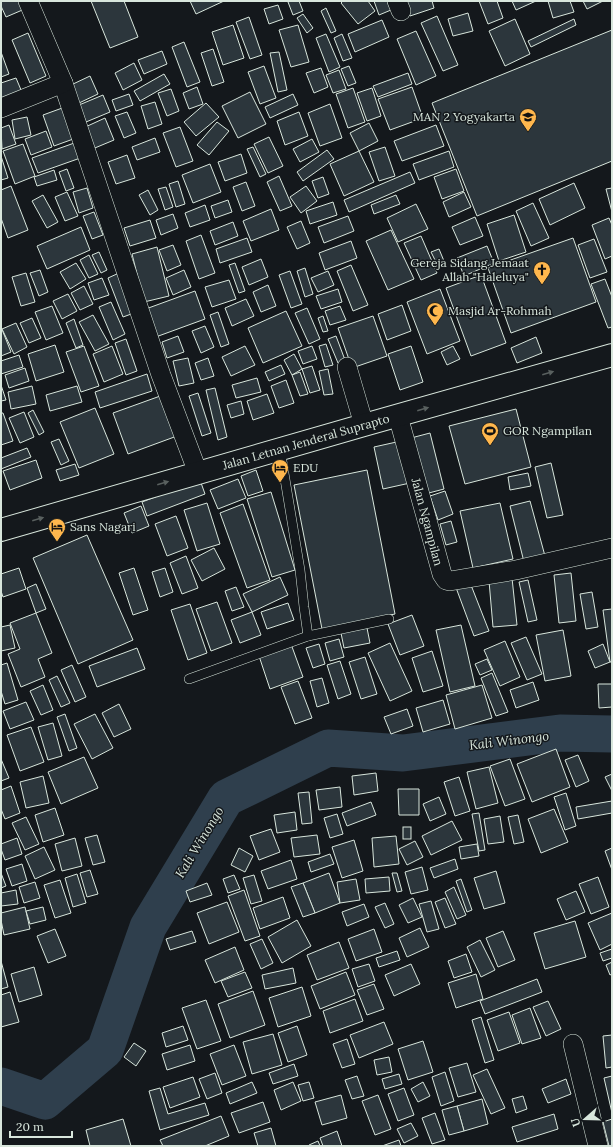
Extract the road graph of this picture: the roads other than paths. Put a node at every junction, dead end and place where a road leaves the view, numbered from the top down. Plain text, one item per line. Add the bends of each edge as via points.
1 (28, 1) edge
2 (63, 83) junction
3 (1, 108) edge
4 (612, 355) edge
5 (347, 367) dead end
6 (398, 416) junction
7 (364, 425) junction
8 (280, 449) junction
9 (198, 472) junction
10 (1, 530) edge
11 (612, 548) edge
12 (389, 619) dead end
13 (308, 636) junction
14 (189, 679) dead end
15 (573, 1044) dead end
16 (598, 1146) edge

1 - 2 street
2 - 3 street
2 - 9 street via 161,375
6 -> 4 main road, Jalan Letnan Jenderal Suprapto
5 - 7 street
6 - 7 main road, Jalan Letnan Jenderal Suprapto
6 - 11 street, Jalan Ngampilan via 442,574 446,580 516,570
7 - 8 main road, Jalan Letnan Jenderal Suprapto
8 - 9 main road, Jalan Letnan Jenderal Suprapto
8 - 13 lane
10 -> 9 main road, Jalan Letnan Jenderal Suprapto
12 - 13 lane
13 - 14 lane
15 - 16 street

